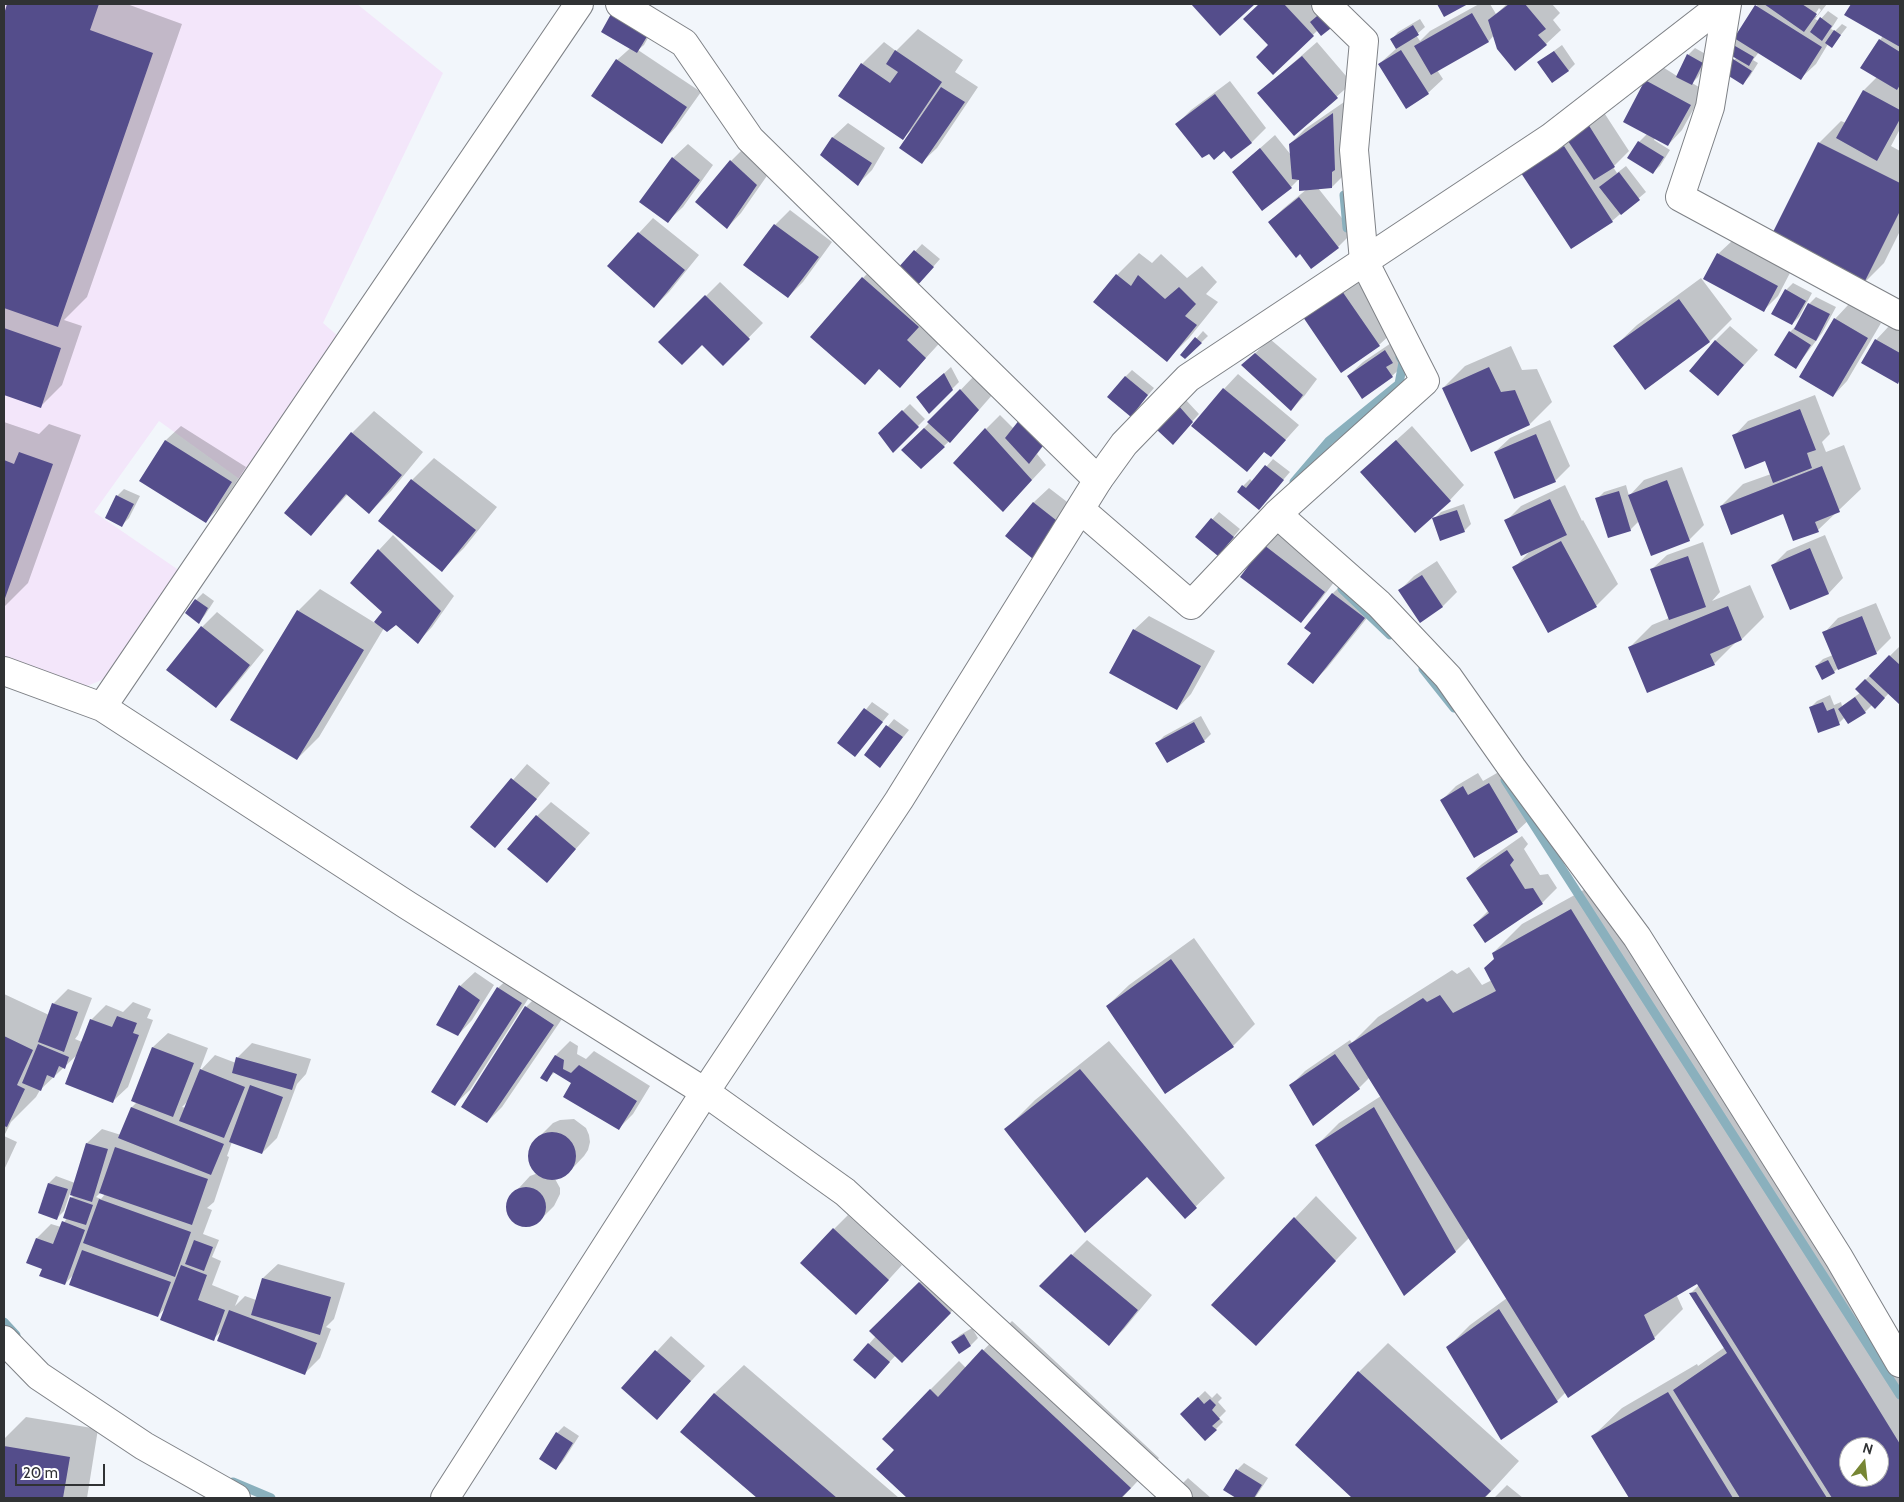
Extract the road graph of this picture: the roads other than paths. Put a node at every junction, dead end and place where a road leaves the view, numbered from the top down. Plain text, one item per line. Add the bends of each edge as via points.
1 (579, 4) edge
2 (620, 4) edge
3 (1326, 4) edge
4 (1725, 4) edge
5 (1364, 261) junction
6 (1900, 316) edge
7 (1098, 480) junction
8 (1081, 510) junction
9 (1277, 514) junction
10 (4, 671) edge
11 (102, 707) junction
12 (705, 1092) junction
13 (4, 1340) edge
14 (1900, 1362) edge
15 (236, 1498) edge
16 (445, 1498) edge
17 (1178, 1498) edge

1 - 11 street
2 - 7 street via 684,43 750,139
3 - 5 street via 1364,42 1354,150
4 - 5 street via 1550,138
4 - 6 street via 1710,107 1680,197
5 - 7 street via 1188,378 1124,444
5 - 9 street via 1425,381
7 - 8 street
8 - 9 street via 1191,605
8 - 12 street via 899,800
9 - 14 street via 1379,604 1448,677 1637,937 1839,1258
10 - 11 street
11 - 12 street
12 - 16 street
12 - 17 street via 846,1192
13 - 15 street via 39,1376 144,1446

